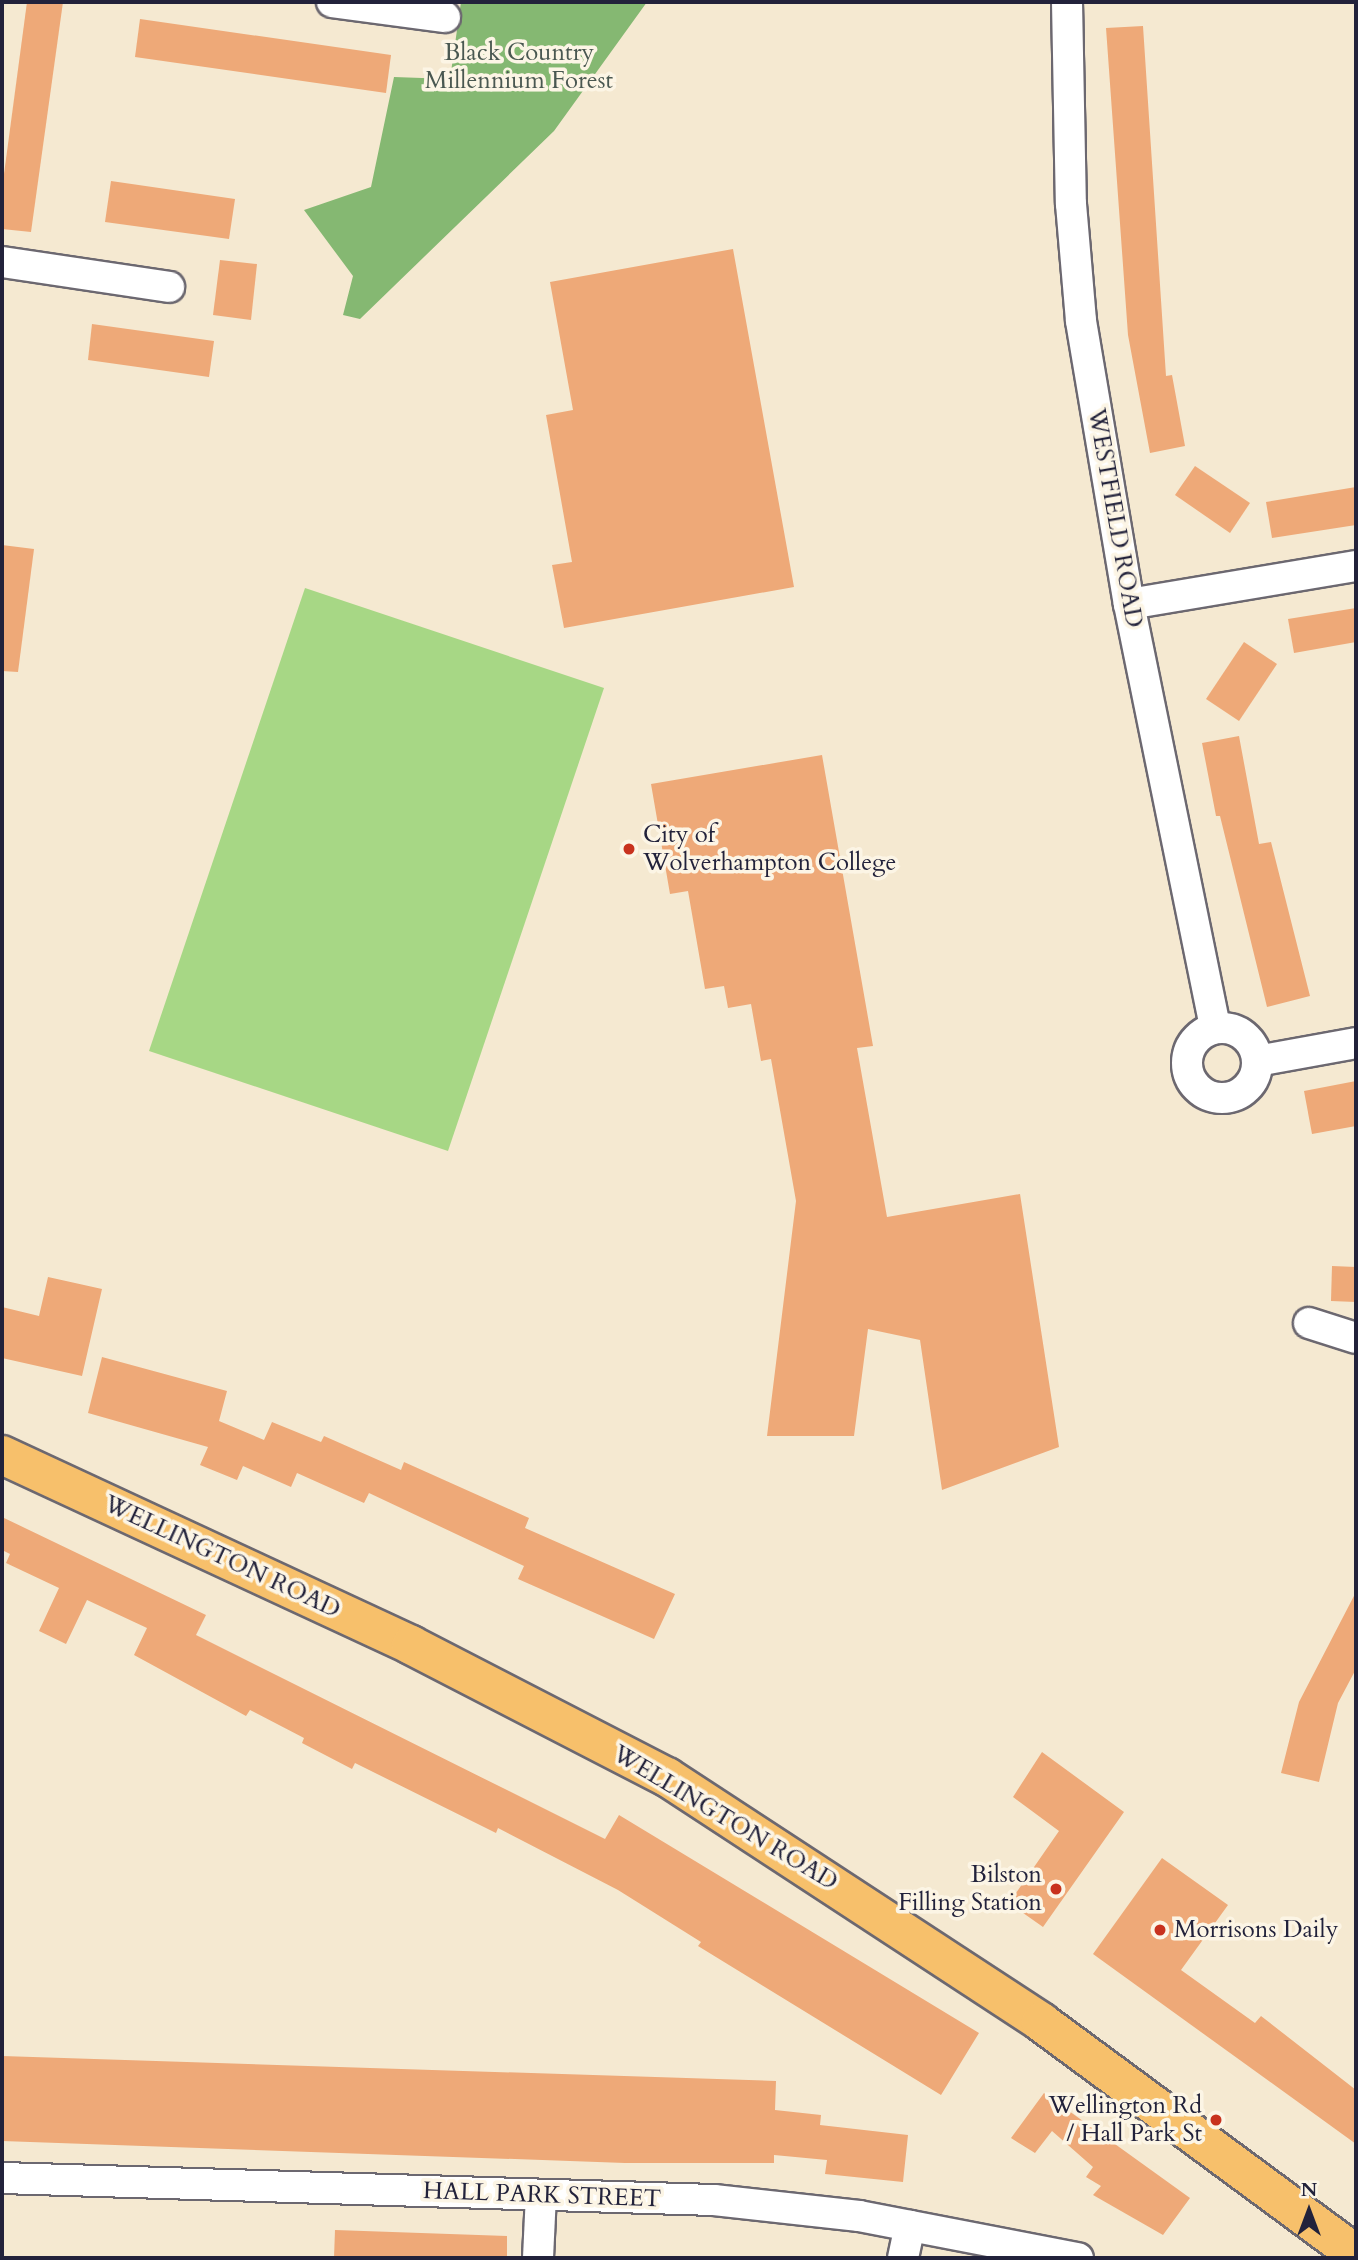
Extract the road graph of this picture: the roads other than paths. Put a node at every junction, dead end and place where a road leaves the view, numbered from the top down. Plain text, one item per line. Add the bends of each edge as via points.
1 (332, 2) edge
2 (1067, 2) edge
3 (445, 17) dead end
4 (2, 262) edge
5 (169, 287) dead end
6 (1356, 566) edge
7 (1129, 604) junction
8 (1214, 1028) junction
9 (1356, 1043) edge
10 (1257, 1060) junction
11 (1309, 1323) dead end
12 (1356, 1338) edge
13 (2, 1455) edge
14 (2, 2178) edge
15 (541, 2195) junction
16 (910, 2226) junction
17 (1356, 2254) edge
18 (538, 2258) edge
19 (903, 2258) edge
20 (1077, 2258) edge

1 - 3 street
2 - 7 street, WESTFIELD ROAD via 1071,204 1082,321
4 - 5 street
6 - 7 street
7 - 8 street, WESTFIELD ROAD
8 - 10 street via 1227,1028 1248,1039
8 - 10 street via 1195,1040 1186,1061 1200,1091 1222,1099 1244,1091 1256,1072
9 - 10 street
11 - 12 street
13 - 17 highway, WELLINGTON ROAD via 411,1645 667,1777 1041,2022
14 - 15 street, HALL PARK STREET
15 - 16 street, HALL PARK STREET via 796,2207
15 - 18 street
16 - 19 street
16 - 20 street, HALL PARK STREET

